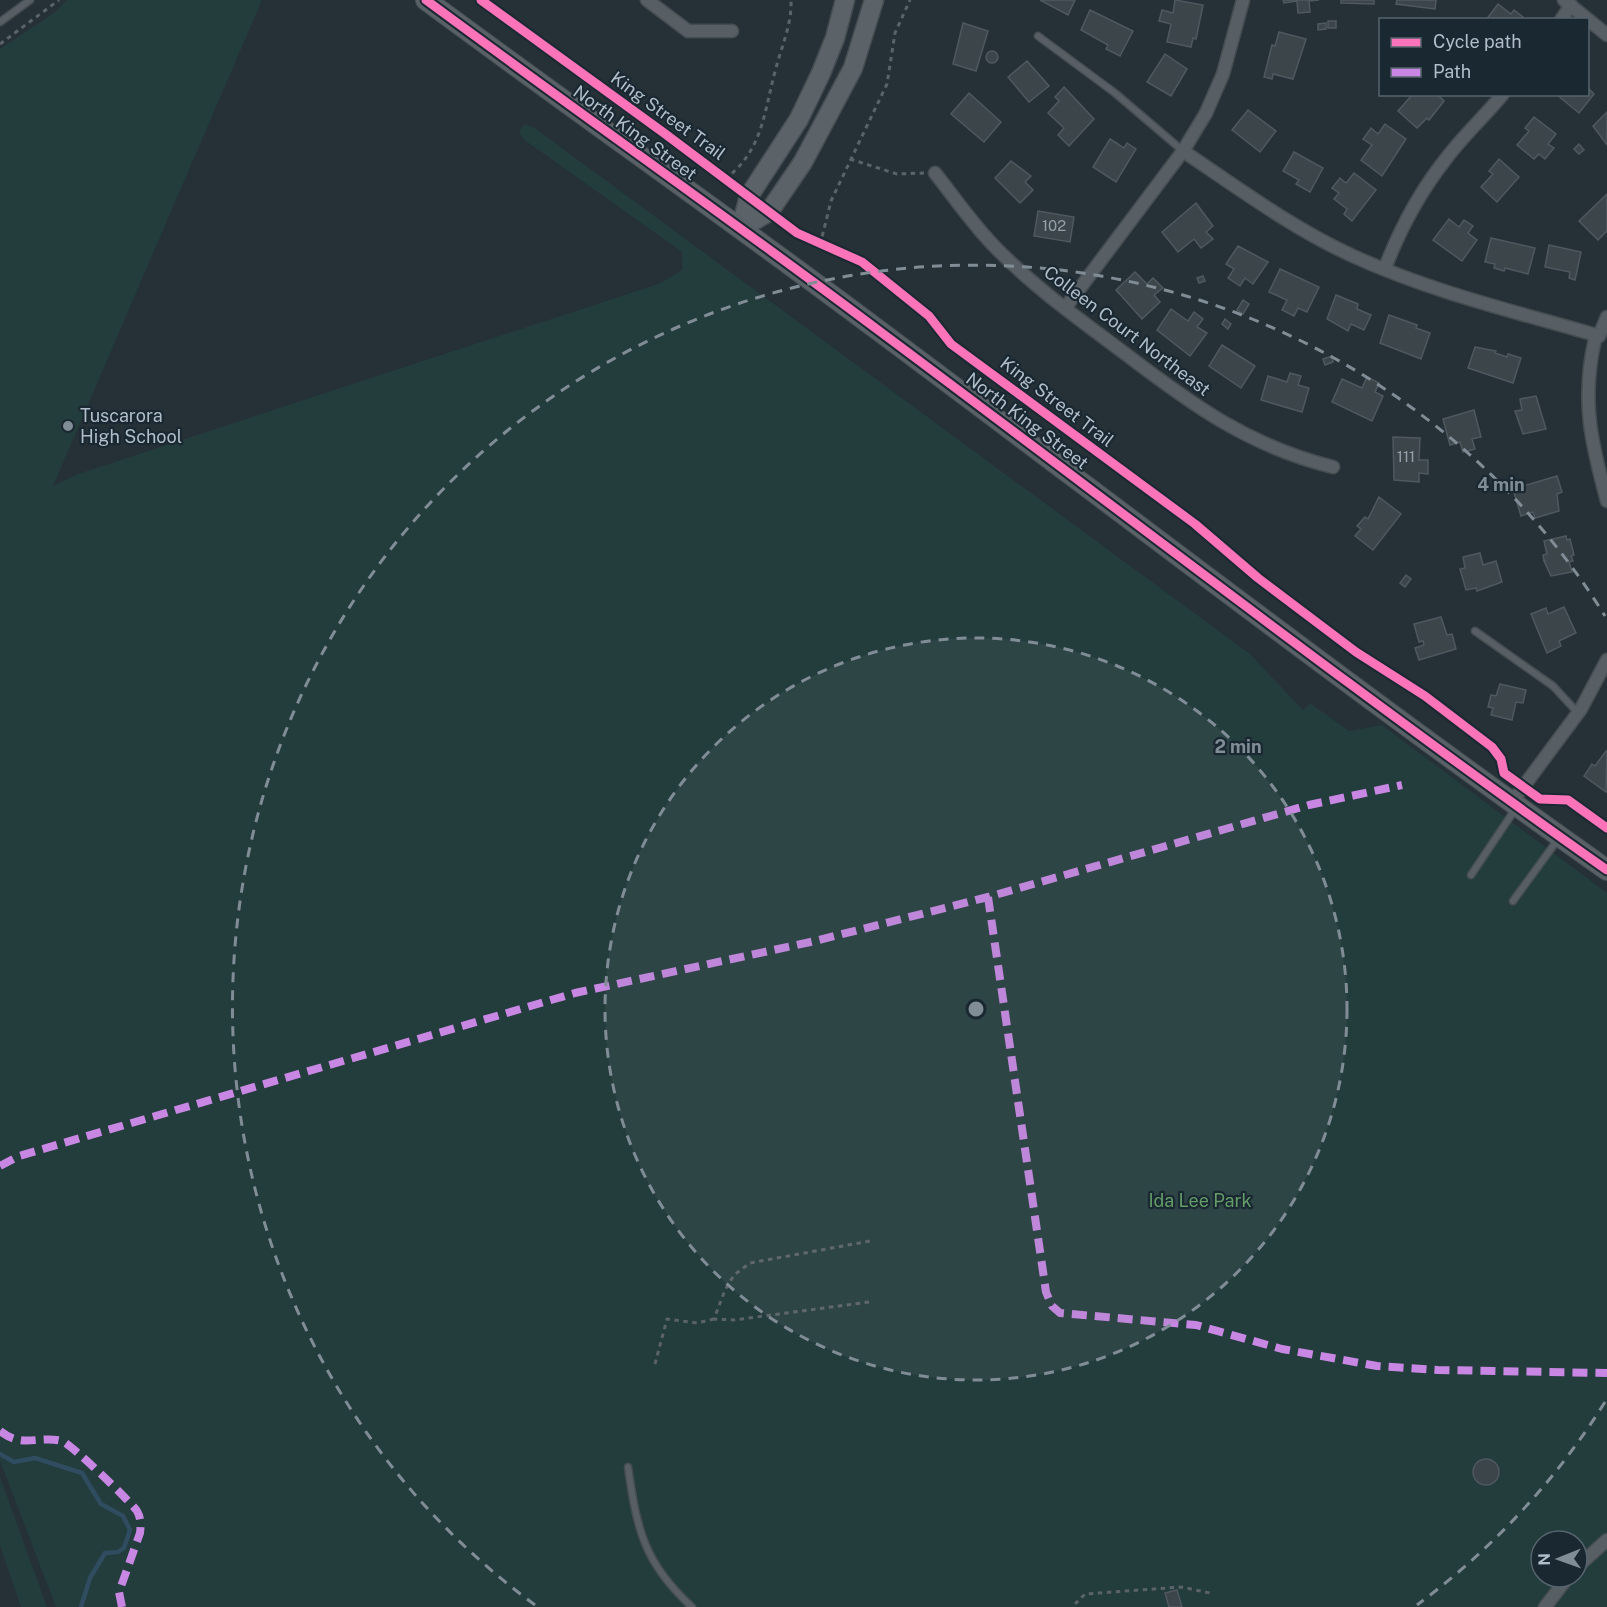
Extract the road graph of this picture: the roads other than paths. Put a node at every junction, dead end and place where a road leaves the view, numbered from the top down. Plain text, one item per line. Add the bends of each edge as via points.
1 (30, 0) edge
2 (426, 0) edge
3 (647, 0) edge
4 (845, 0) edge
5 (874, 0) edge
6 (1243, 0) edge
7 (1567, 2) edge
8 (1562, 18) edge
9 (1586, 18) edge
10 (1589, 20) edge
11 (0, 22) edge
12 (732, 32) dead end
13 (1607, 35) edge
14 (1038, 36) dead end
15 (1501, 96) edge
16 (1183, 150) junction
17 (935, 173) road end
18 (741, 228) junction
19 (1385, 268) junction
20 (1065, 308) junction
21 (1607, 317) edge
22 (1599, 336) junction
23 (1333, 467) dead end
24 (1607, 501) edge
25 (1475, 631) dead end
26 (1607, 660) edge
27 (1578, 713) junction
28 (1515, 804) junction
29 (1560, 837) junction
30 (1607, 870) edge
31 (1472, 875) dead end
32 (1513, 901) dead end
33 (628, 1467) dead end
34 (1607, 1540) edge
35 (1589, 1556) edge
36 (1559, 1589) edge
37 (692, 1607) edge
38 (1545, 1607) edge

1 - 11 lane
2 - 18 main road, North King Street
3 - 12 street via 688,31
4 - 18 main road via 821,73 799,118 749,196
5 - 18 main road via 853,68 803,162 769,212
6 - 16 street via 1223,74 1206,113
7 - 8 street
7 - 9 street
10 - 13 street
14 - 16 lane
15 - 19 street via 1427,185 1400,231
16 - 19 street via 1297,227 1354,257
16 - 20 street
17 - 20 street, Colleen Court Northeast via 995,247
18 - 28 main road, North King Street
19 - 22 street via 1456,294
20 - 23 street, Colleen Court Northeast via 1213,418 1280,452
21 - 22 street
22 - 24 street via 1589,365 1587,412
25 - 27 lane via 1553,686
26 - 27 street
27 - 28 street
28 - 29 main road, North King Street
28 - 31 lane
29 - 30 main road, North King Street
29 - 32 lane
33 - 37 lane via 637,1524 647,1549 666,1583
34 - 35 street
36 - 38 street

